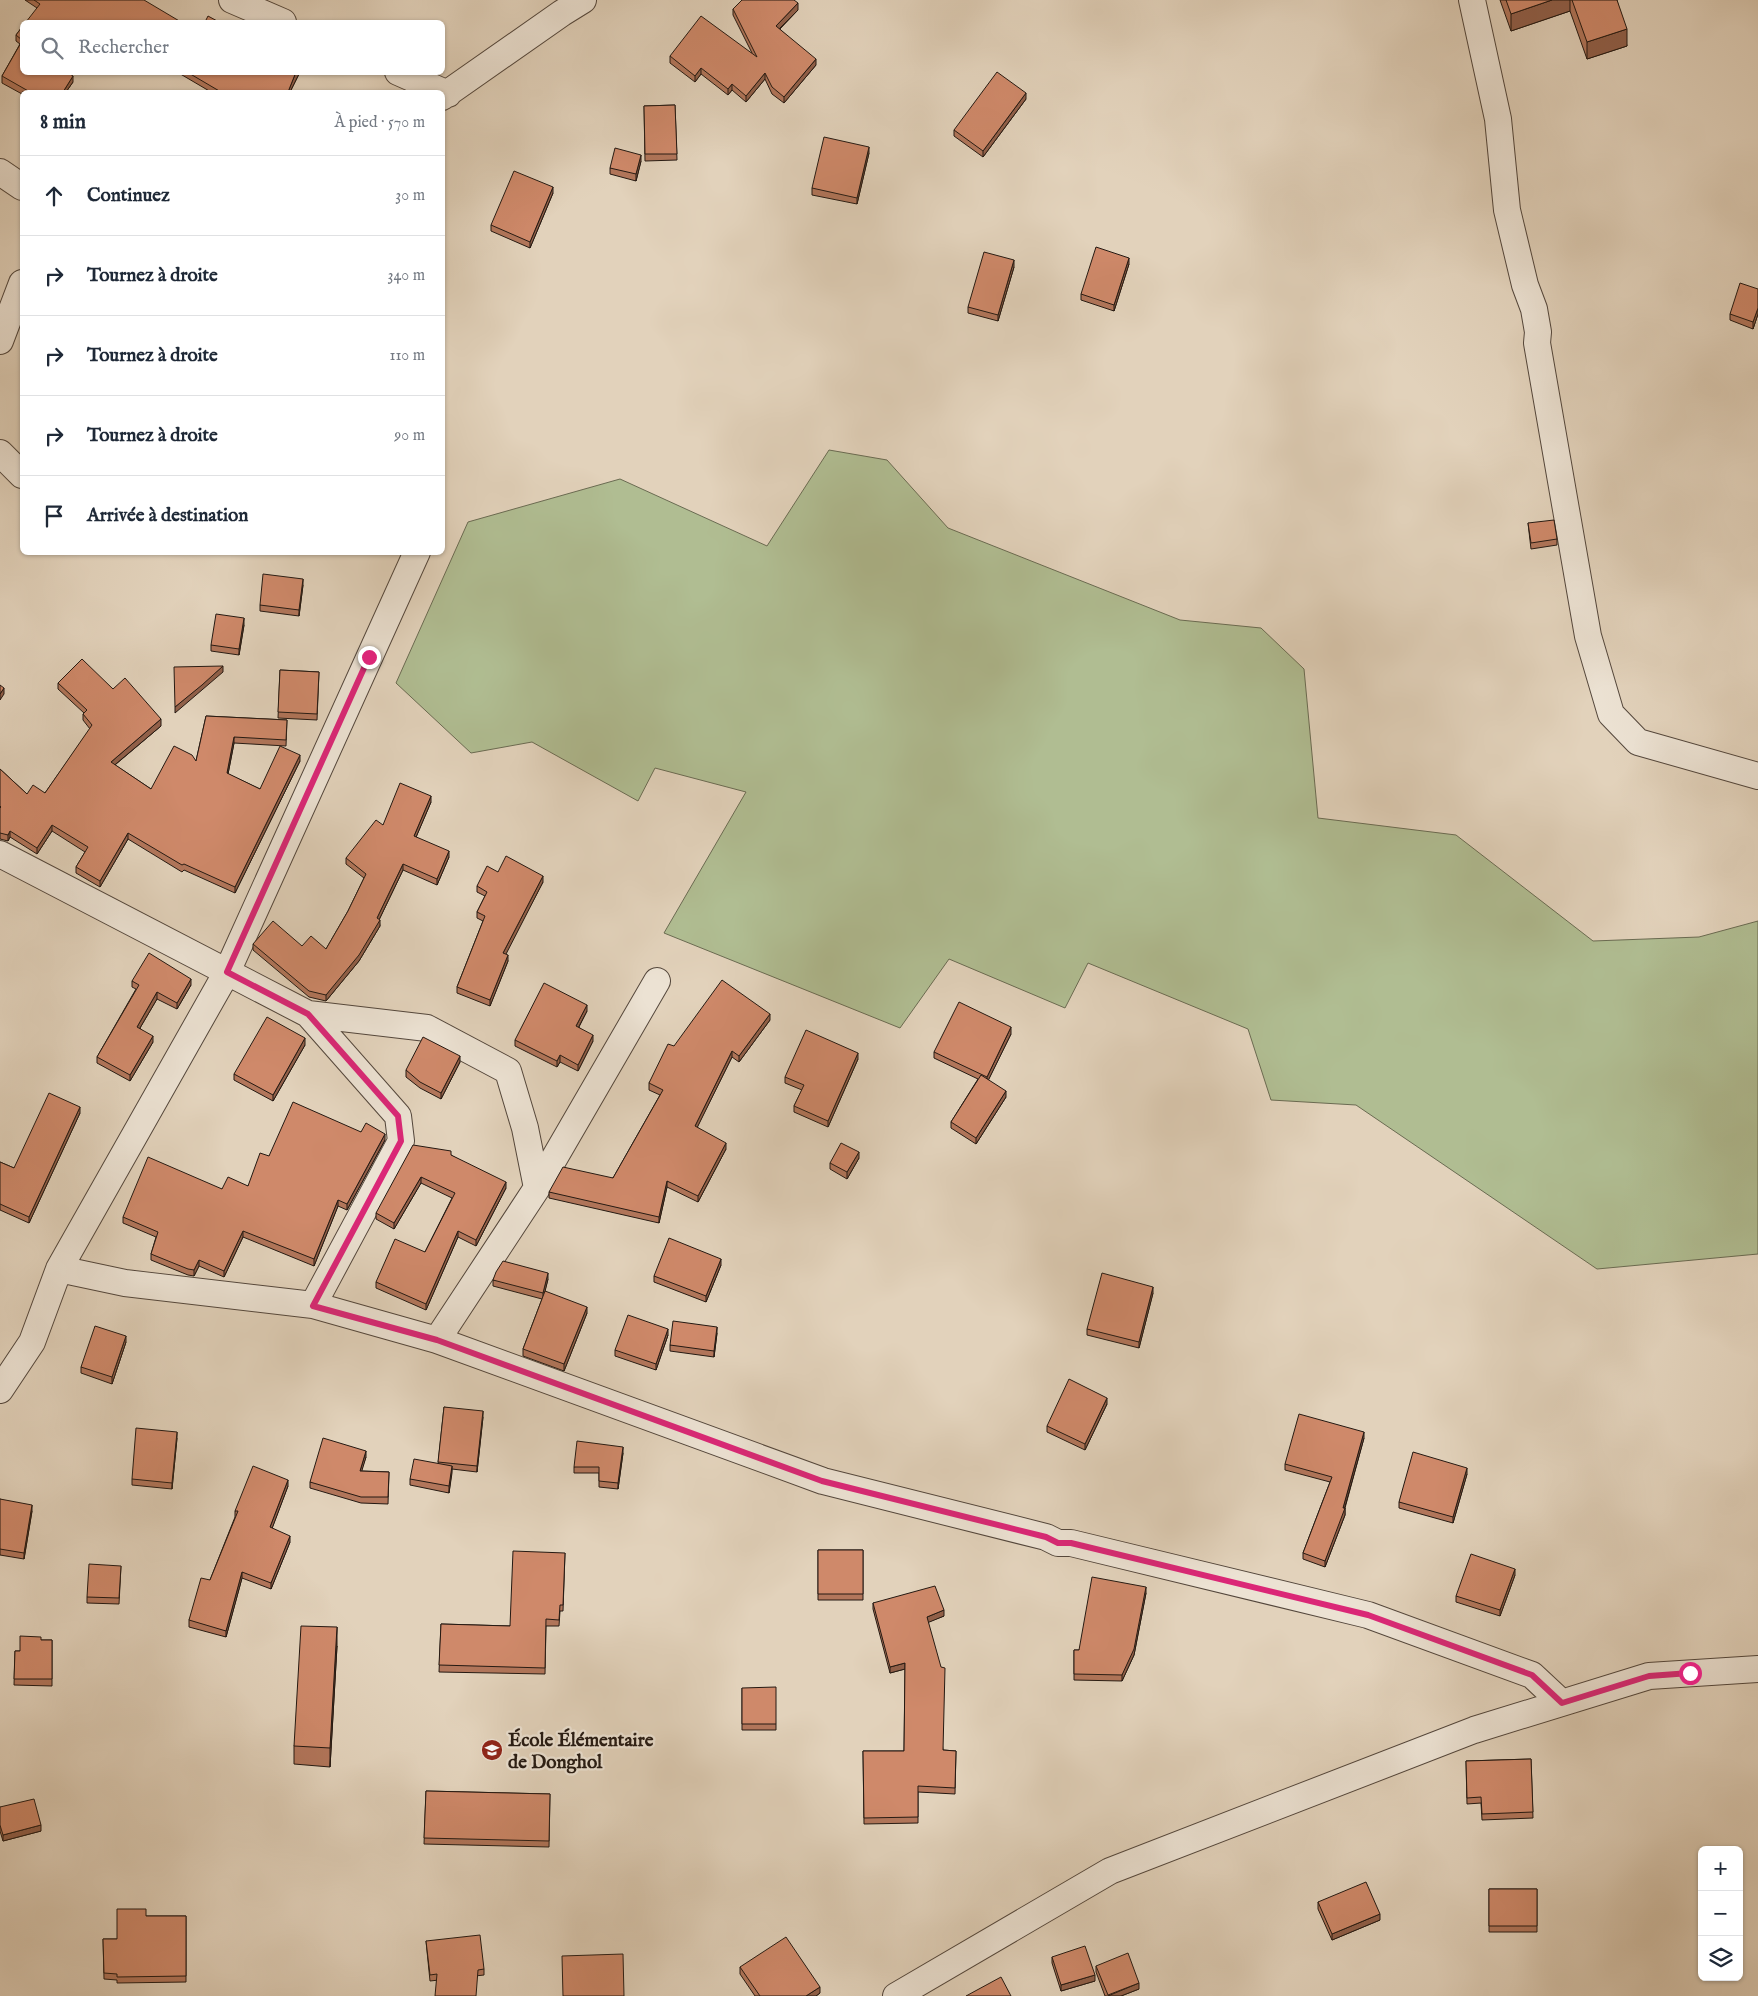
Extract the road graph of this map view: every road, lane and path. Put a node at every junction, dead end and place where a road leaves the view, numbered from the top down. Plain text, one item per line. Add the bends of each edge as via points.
1 (232, 0) edge
2 (583, 0) edge
3 (1472, 0) edge
4 (278, 20) edge
5 (404, 75) edge
6 (433, 90) edge
7 (445, 96) edge
8 (0, 172) edge
9 (20, 186) edge
10 (20, 288) edge
11 (0, 341) edge
12 (0, 453) edge
13 (20, 473) edge
14 (416, 555) edge
15 (1758, 776) edge
16 (0, 854) edge
17 (227, 972) junction
18 (656, 980) dead end
19 (308, 1014) junction
20 (537, 1188) junction
21 (59, 1269) junction
22 (313, 1306) junction
23 (437, 1340) junction
24 (0, 1390) edge
25 (1758, 1669) edge
26 (1562, 1703) junction
27 (896, 1996) edge

1 - 4 street
2 - 7 street
3 - 15 street via 1498,119 1507,210 1534,309 1537,343 1588,636 1611,714 1638,742
5 - 6 street
8 - 9 street
10 - 11 street
12 - 13 street
14 - 17 street
16 - 17 street
17 - 19 street
17 - 21 street
18 - 20 street
19 - 20 street via 427,1028 508,1071 525,1128
19 - 22 street via 398,1116 401,1141
20 - 23 street
21 - 22 street via 125,1283
21 - 24 street via 32,1342
22 - 23 street
23 - 26 street via 822,1481 1046,1537 1058,1543 1071,1543 1368,1615 1532,1675
25 - 26 street via 1649,1676
26 - 27 street via 1474,1730 1110,1871

